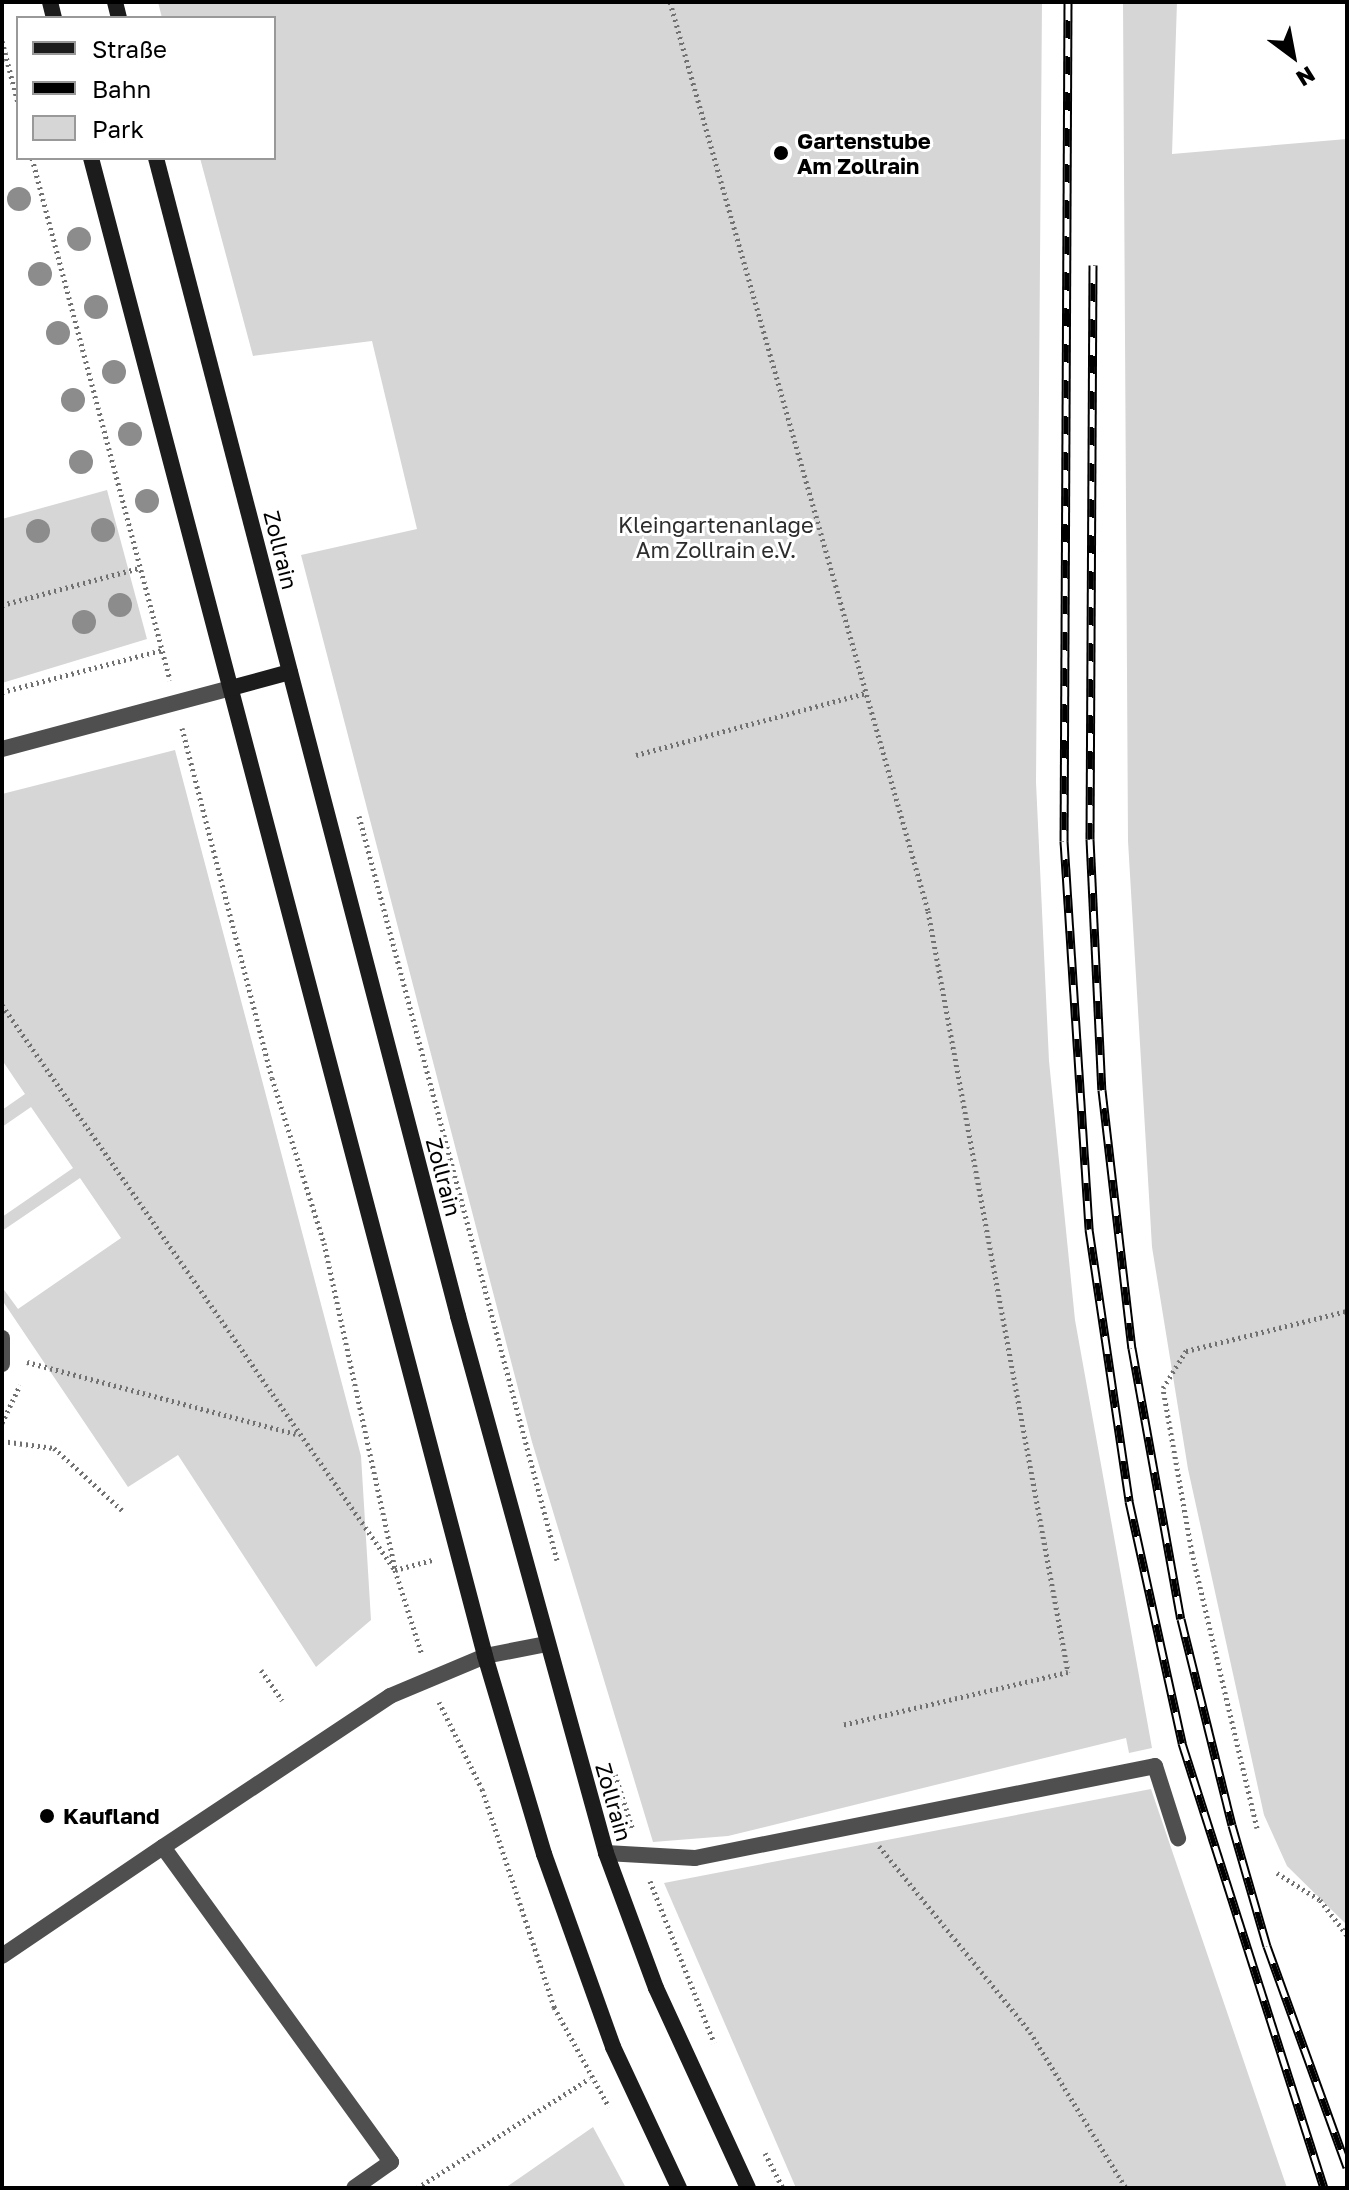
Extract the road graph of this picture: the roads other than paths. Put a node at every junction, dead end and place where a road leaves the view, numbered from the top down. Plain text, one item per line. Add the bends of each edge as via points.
1 (92, 160) edge
2 (157, 160) edge
3 (290, 672) junction
4 (231, 688) junction
5 (2, 749) edge
6 (2, 1338) edge
7 (3, 1360) edge
8 (546, 1644) junction
9 (485, 1656) junction
10 (1178, 1838) dead end
11 (163, 1847) junction
12 (606, 1853) junction
13 (2, 1956) edge
14 (354, 2188) edge
15 (679, 2188) edge
16 (748, 2188) edge

1 - 4 main road
2 - 3 main road, Zollrain
3 - 4 main road
3 - 8 main road, Zollrain
4 - 5 street
4 - 9 main road
6 - 7 street
8 - 9 street
8 - 12 main road, Zollrain
9 - 11 street via 429,1676
9 - 15 main road via 544,1854 613,2047
10 - 12 street via 1155,1766 695,1858
11 - 13 street
11 - 14 street via 391,2162
12 - 16 main road, Zollrain via 656,1988

